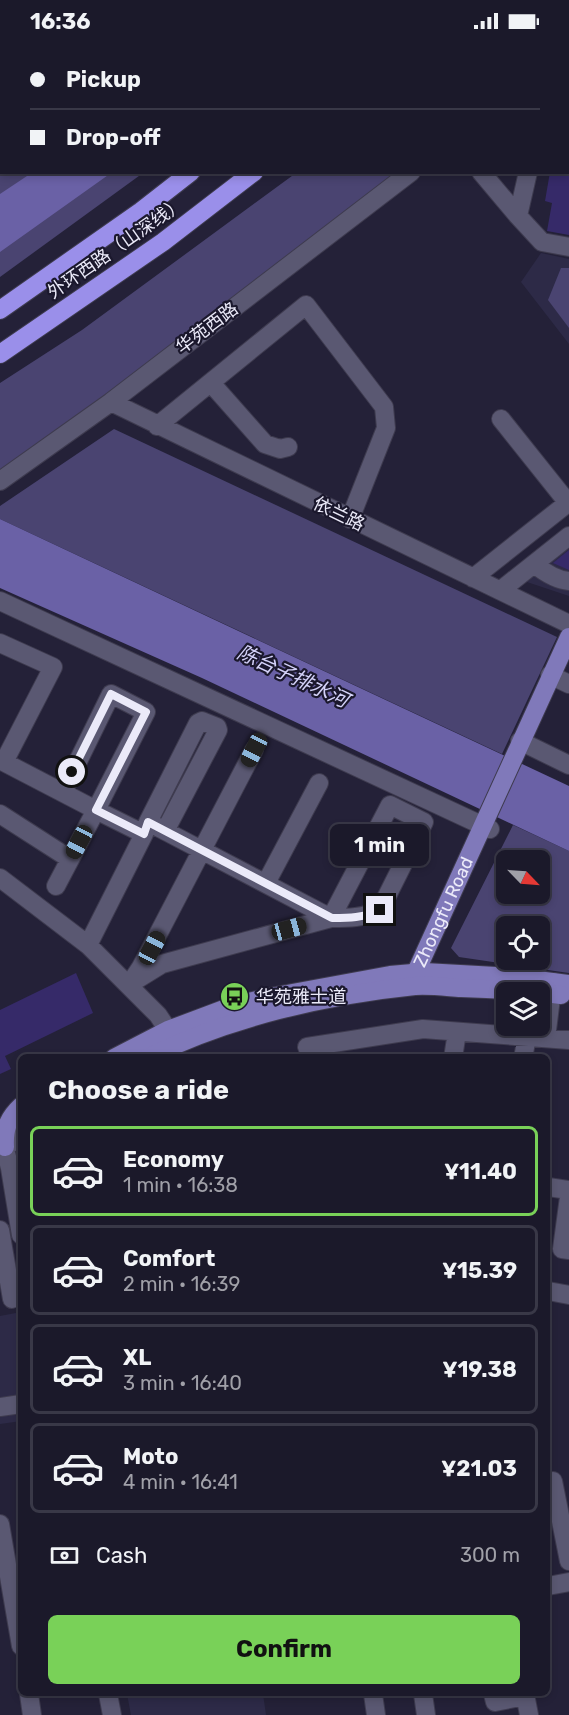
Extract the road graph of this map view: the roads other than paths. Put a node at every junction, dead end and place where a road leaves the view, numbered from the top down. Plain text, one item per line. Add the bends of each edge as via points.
1 (188, 174) edge
2 (251, 174) edge
3 (408, 174) edge
4 (483, 174) edge
5 (528, 174) edge
6 (518, 216) junction
7 (569, 247) edge
8 (0, 310) edge
9 (0, 354) edge
10 (210, 383) junction
11 (111, 402) junction
12 (501, 419) dead end
13 (157, 426) junction
14 (288, 447) dead end
15 (0, 481) edge
16 (568, 503) edge
17 (350, 519) junction
18 (569, 536) edge
19 (534, 564) junction
20 (472, 578) junction
21 (569, 581) edge
22 (501, 590) junction
23 (0, 601) edge
24 (569, 624) edge
25 (569, 637) edge
26 (0, 642) edge
27 (569, 654) edge
28 (559, 680) edge
29 (522, 748) junction
30 (254, 750) dead end
31 (2, 761) edge
32 (569, 765) edge
33 (319, 783) dead end
34 (63, 792) junction
35 (96, 810) junction
36 (0, 814) edge
37 (487, 825) junction
38 (146, 828) junction
39 (165, 831) junction
40 (203, 851) junction
41 (70, 859) junction
42 (0, 878) edge
43 (266, 883) junction
44 (56, 886) dead end
45 (332, 918) junction
46 (88, 945) junction
47 (421, 969) junction
48 (128, 985) junction
49 (560, 989) edge
50 (457, 1032) junction
51 (527, 1037) junction
52 (546, 1038) junction
53 (569, 1040) edge
54 (171, 1044) edge
55 (307, 1047) dead end
56 (130, 1054) edge
57 (154, 1054) edge
58 (454, 1054) edge
59 (524, 1054) edge
60 (10, 1123) edge
61 (18, 1174) edge
62 (550, 1187) edge
63 (569, 1190) edge
64 (569, 1197) edge
65 (18, 1199) edge
66 (0, 1230) edge
67 (569, 1250) edge
68 (11, 1299) edge
69 (18, 1404) edge
70 (0, 1407) edge
71 (553, 1481) dead end
72 (0, 1524) edge
73 (569, 1561) edge
74 (4, 1566) edge
75 (569, 1582) edge
76 (550, 1586) edge
77 (18, 1619) edge
78 (29, 1696) edge
79 (102, 1696) edge
80 (108, 1696) edge
81 (373, 1696) edge
82 (423, 1696) edge
83 (494, 1696) edge
84 (521, 1696) edge
85 (525, 1696) edge
86 (32, 1715) edge
87 (105, 1715) edge
88 (112, 1715) edge
89 (376, 1715) edge
90 (426, 1715) edge
91 (529, 1715) edge

1 - 8 highway, 外环西路（山深线） via 141,212
2 - 9 highway, 外环西路（山深线） via 163,242
3 - 11 street, 华苑西路
4 - 6 street
5 - 6 street
6 - 7 street via 542,242
10 - 13 street
10 - 14 street via 265,444
10 - 17 street via 306,306 384,407 386,428
11 - 13 street, 依兰路
11 - 15 street, 华苑西路
12 - 16 street
13 - 17 street, 依兰路
16 - 20 street
17 - 20 street, 依兰路
18 - 19 street
19 - 21 street via 562,581
19 - 22 street
20 - 22 street, 依兰路
22 - 24 street, 依兰路
23 - 37 street
25 - 28 main road, Zhongfu Road
26 - 31 street via 53,667
27 - 28 main road, Zhongfu Road
28 - 29 main road, Zhongfu Road
29 - 32 street
29 - 37 main road, Zhongfu Road
30 - 40 street
31 - 34 street
33 - 43 street
34 - 35 street
34 - 35 street via 111,694 146,712
35 - 38 street
35 - 41 street
36 - 41 street
37 - 47 main road, Zhongfu Road
38 - 39 street
38 - 39 street via 198,723 217,727
38 - 46 street
39 - 40 street
40 - 43 street
40 - 48 street
41 - 44 street
42 - 46 street
43 - 45 street
45 - 45 street via 353,918 380,910 424,822 390,805
45 - 48 street via 162,964
46 - 48 street
47 - 49 main road via 514,977
47 - 49 main road via 458,988
47 - 54 main road via 390,983 265,998 215,1011
48 - 54 street via 158,1015
49 - 52 street
50 - 51 street
50 - 55 street via 423,1029
50 - 58 street
51 - 52 street
51 - 59 street
52 - 53 street
54 - 56 main road
54 - 57 main road
60 - 61 street
61 - 65 street
62 - 63 street
64 - 67 street via 562,1248
66 - 68 street
69 - 70 street
71 - 73 street
72 - 74 street
74 - 77 street
75 - 76 street
78 - 86 street
79 - 87 street
80 - 88 street
81 - 89 street
82 - 90 street
83 - 84 street via 495,1702
85 - 91 street

